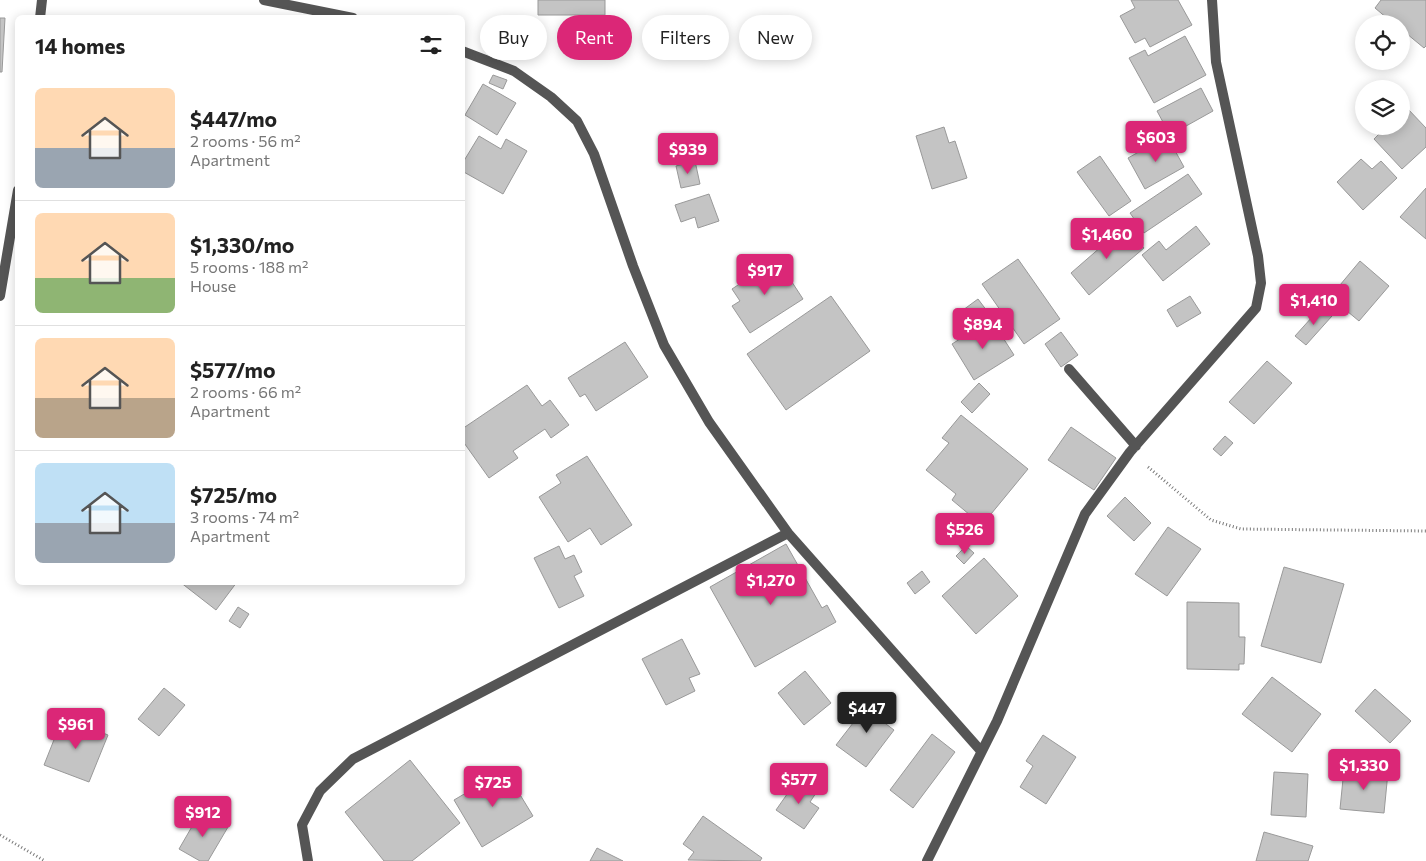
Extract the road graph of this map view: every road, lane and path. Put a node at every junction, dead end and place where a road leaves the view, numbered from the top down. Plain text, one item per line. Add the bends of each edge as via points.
1 (42, 0) edge
2 (264, 0) edge
3 (1212, 0) edge
4 (40, 15) edge
5 (338, 15) edge
6 (465, 52) edge
7 (15, 208) edge
8 (0, 296) edge
9 (1069, 369) dead end
10 (1133, 449) junction
11 (1426, 531) edge
12 (788, 533) junction
13 (981, 751) junction
14 (0, 834) edge
15 (45, 861) edge
16 (308, 861) edge
17 (927, 861) edge

1 - 4 street
2 - 5 street
3 - 10 street via 1216,62 1261,283 1256,308
6 - 12 street via 514,70 578,121 594,154 664,345 709,422
7 - 8 street
9 - 10 street
10 - 11 path via 1211,520 1241,529
10 - 13 street via 1085,514
12 - 13 street
12 - 16 street via 353,759 320,791 302,825
13 - 17 street
14 - 15 path

